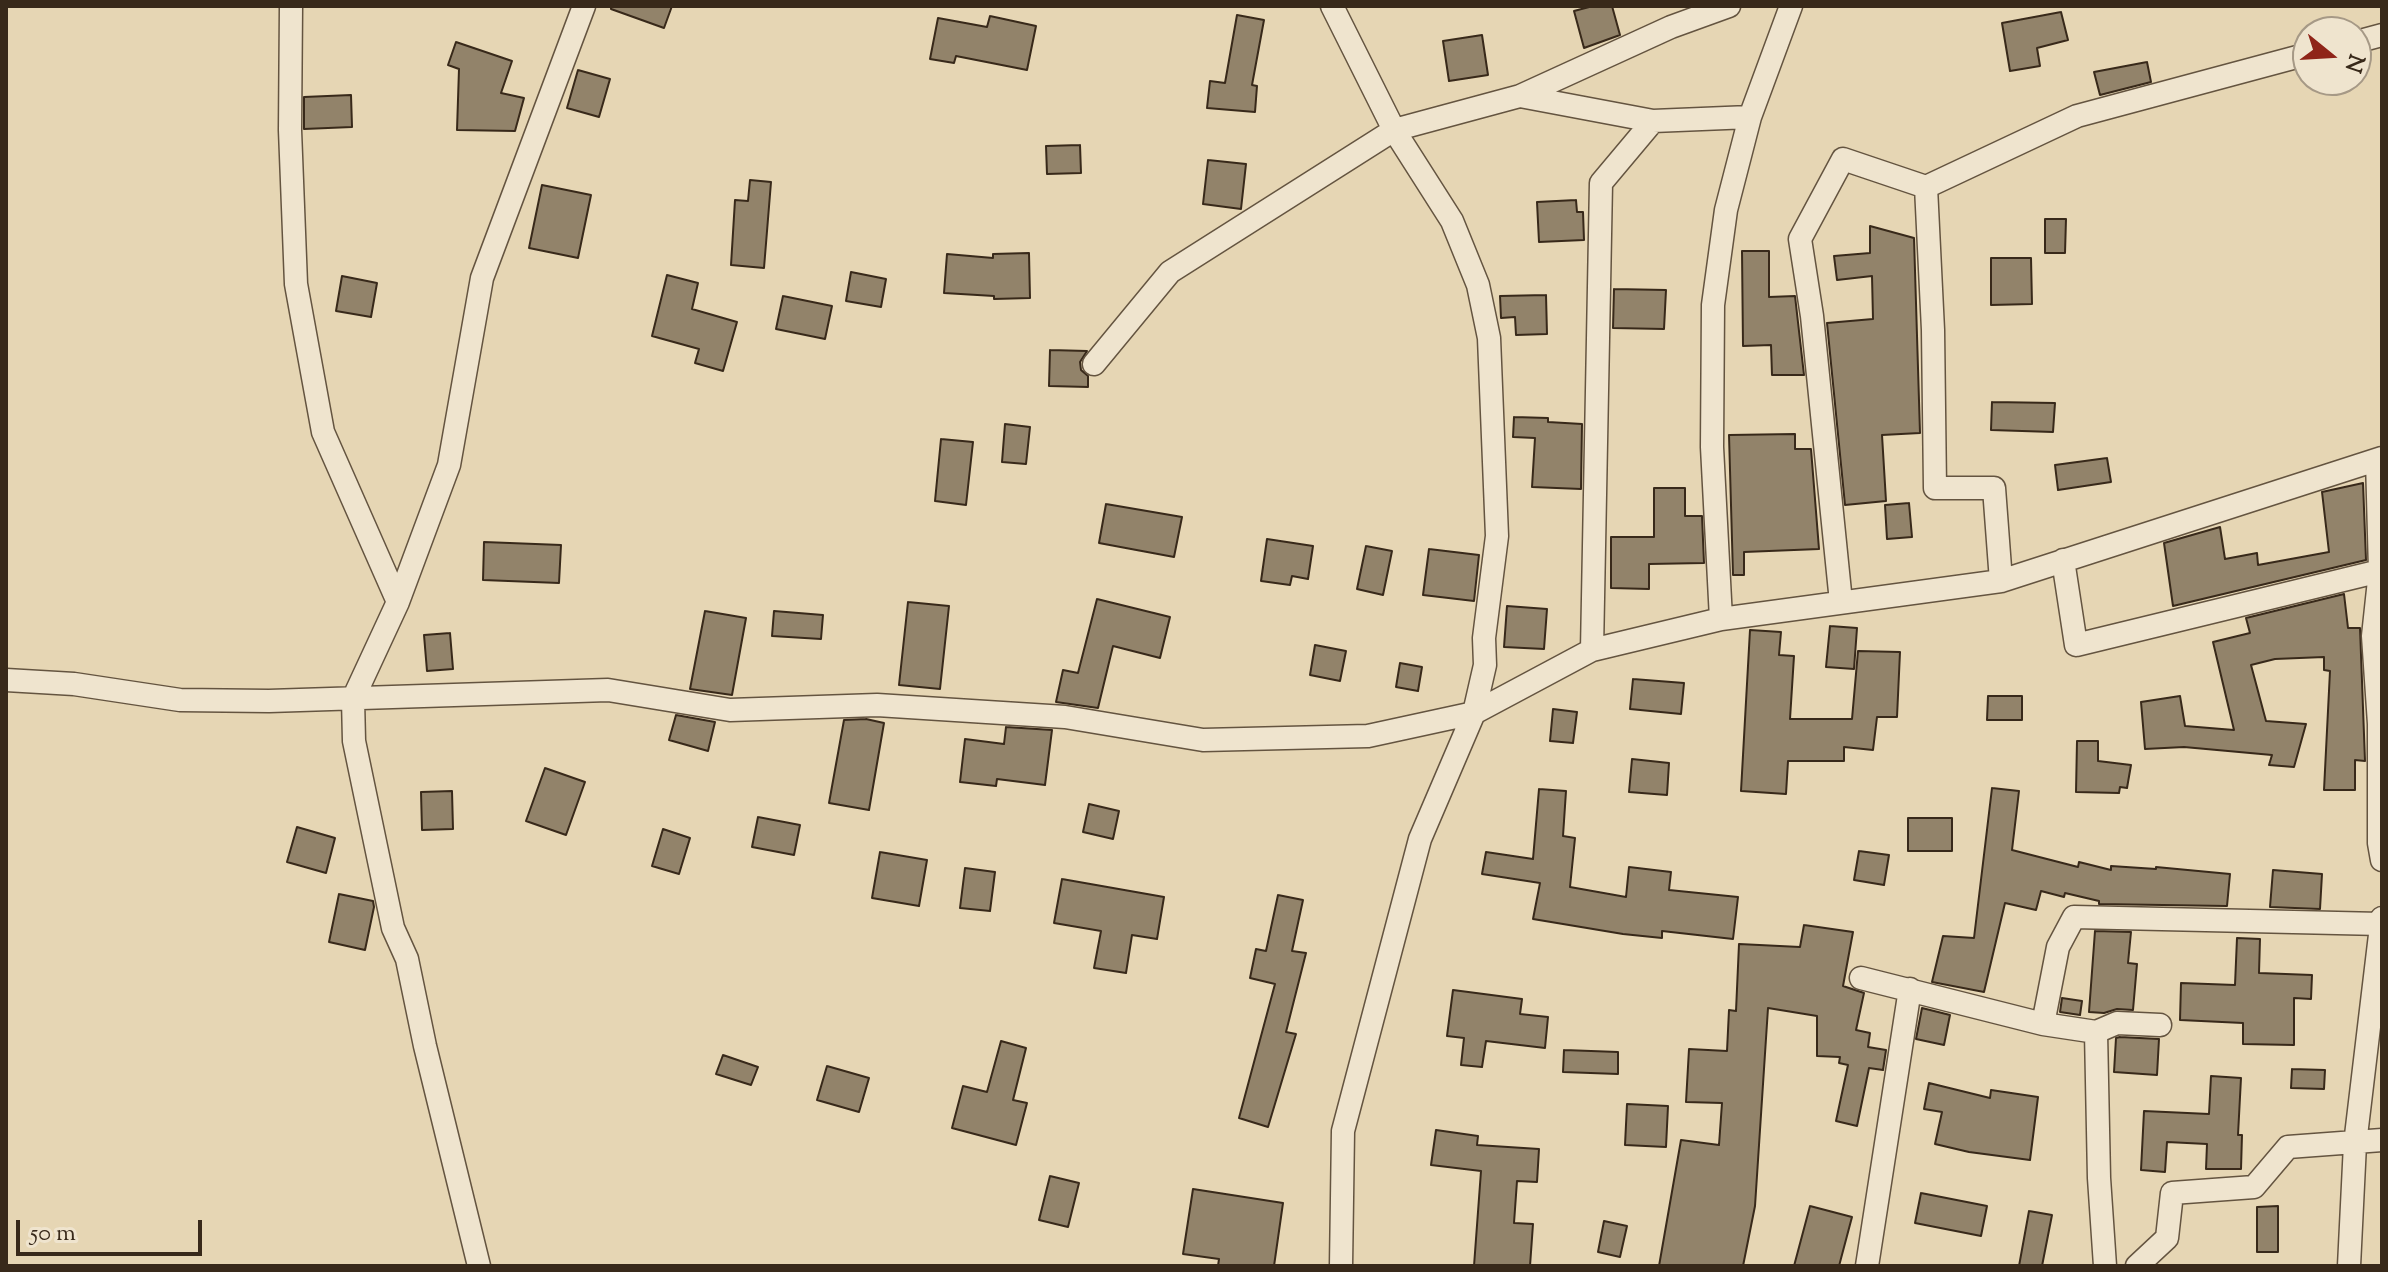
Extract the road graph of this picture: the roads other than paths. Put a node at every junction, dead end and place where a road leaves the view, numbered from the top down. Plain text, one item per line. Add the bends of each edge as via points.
1 (291, 6) edge
2 (584, 6) edge
3 (1332, 6) edge
4 (1729, 6) edge
5 (1791, 6) edge
6 (2292, 58) edge
7 (1520, 96) junction
8 (1750, 117) junction
9 (1653, 121) junction
10 (1394, 130) junction
11 (1926, 187) junction
12 (1094, 364) dead end
13 (2380, 459) edge
14 (2063, 560) junction
15 (2380, 571) junction
16 (2001, 581) junction
17 (398, 602) junction
18 (1841, 602) junction
19 (1721, 619) junction
20 (1592, 650) junction
21 (6, 680) edge
22 (353, 699) junction
23 (1474, 713) junction
24 (2382, 860) edge
25 (2382, 918) edge
26 (2381, 924) edge
27 (1861, 978) dead end
28 (1910, 989) junction
29 (2043, 1024) junction
30 (2160, 1025) dead end
31 (2096, 1032) junction
32 (2382, 1140) edge
33 (2355, 1144) junction
34 (479, 1266) edge
35 (1341, 1266) edge
36 (1867, 1266) edge
37 (2105, 1266) edge
38 (2137, 1266) edge
39 (2349, 1266) edge

1 - 17 street via 296,284 323,432
2 - 17 street via 482,278 449,465
3 - 10 street
4 - 7 street
5 - 8 street
6 - 11 street via 2077,116
7 - 9 street
7 - 10 street
8 - 9 street
8 - 19 street via 1726,210 1713,305 1712,447
9 - 20 street via 1601,183
10 - 12 street via 1170,272
10 - 23 street via 1452,221 1478,285 1489,338 1497,536 1485,665
11 - 16 street via 1935,488 1994,488
11 - 18 street via 1843,159 1800,239
13 - 14 street
13 - 15 street
14 - 15 street via 2076,645
14 - 16 street
15 - 24 street via 2373,636
16 - 18 street
17 - 22 street
18 - 19 street
19 - 20 street
20 - 23 street
21 - 22 street via 180,700
22 - 23 street via 608,690 730,710 877,705 1065,717 1203,740 1368,736
22 - 34 street via 354,741 393,928 407,959
23 - 35 street via 1420,839 1343,1131
25 - 26 street
26 - 29 street via 2074,917 2058,947
26 - 33 street
27 - 28 street
28 - 29 street
28 - 36 street
29 - 31 street
30 - 31 street via 2117,1023
31 - 37 street
32 - 33 street
33 - 38 street via 2288,1147 2254,1187 2172,1193 2167,1238
33 - 39 street

